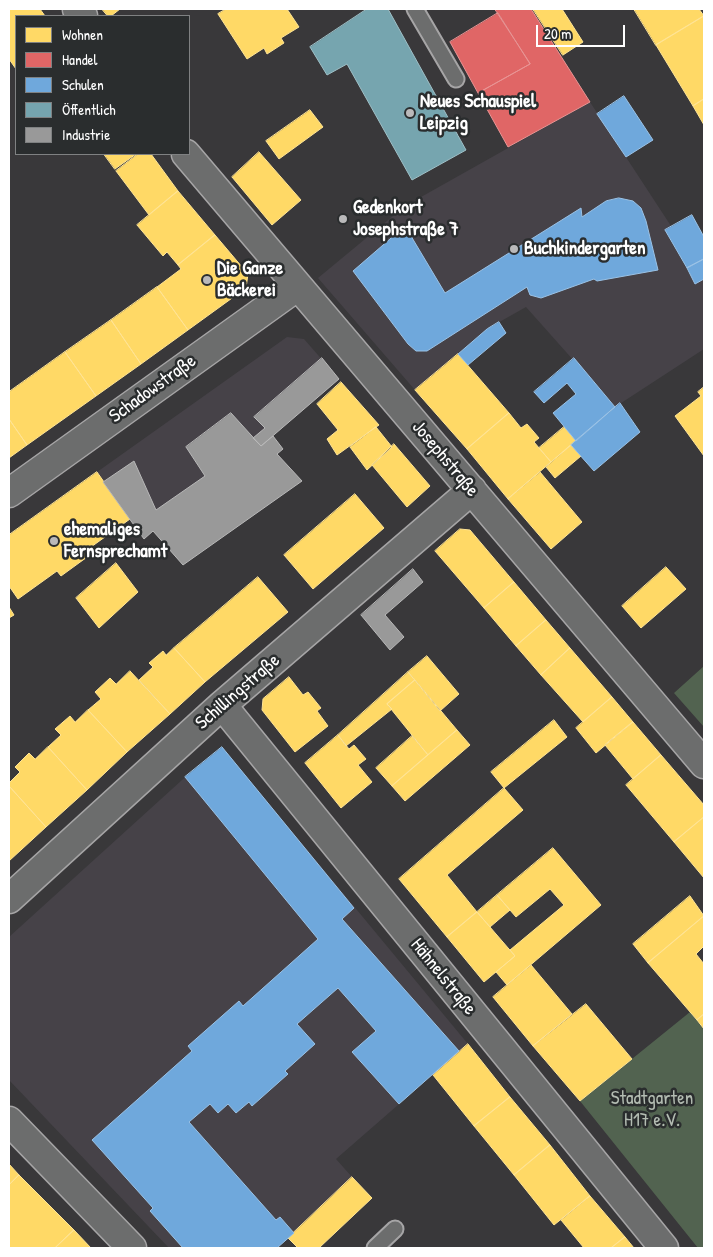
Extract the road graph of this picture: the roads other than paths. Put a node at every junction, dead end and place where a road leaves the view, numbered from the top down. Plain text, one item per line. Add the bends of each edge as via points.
1 (415, 9) edge
2 (456, 79) dead end
3 (187, 155) edge
4 (298, 286) junction
5 (472, 490) junction
6 (9, 493) edge
7 (222, 705) junction
8 (704, 764) edge
9 (9, 899) edge
10 (9, 1121) edge
11 (395, 1229) dead end
12 (132, 1248) edge
13 (375, 1248) edge
14 (664, 1248) edge

1 - 2 lane
3 - 4 street, Josephstraße
4 - 5 street, Josephstraße
4 - 6 street, Schadowstraße
5 - 7 street, Schillingstraße
5 - 8 street, Josephstraße
7 - 9 street, Schillingstraße
7 - 14 street, Hähnelstraße
10 - 12 street
11 - 13 lane

